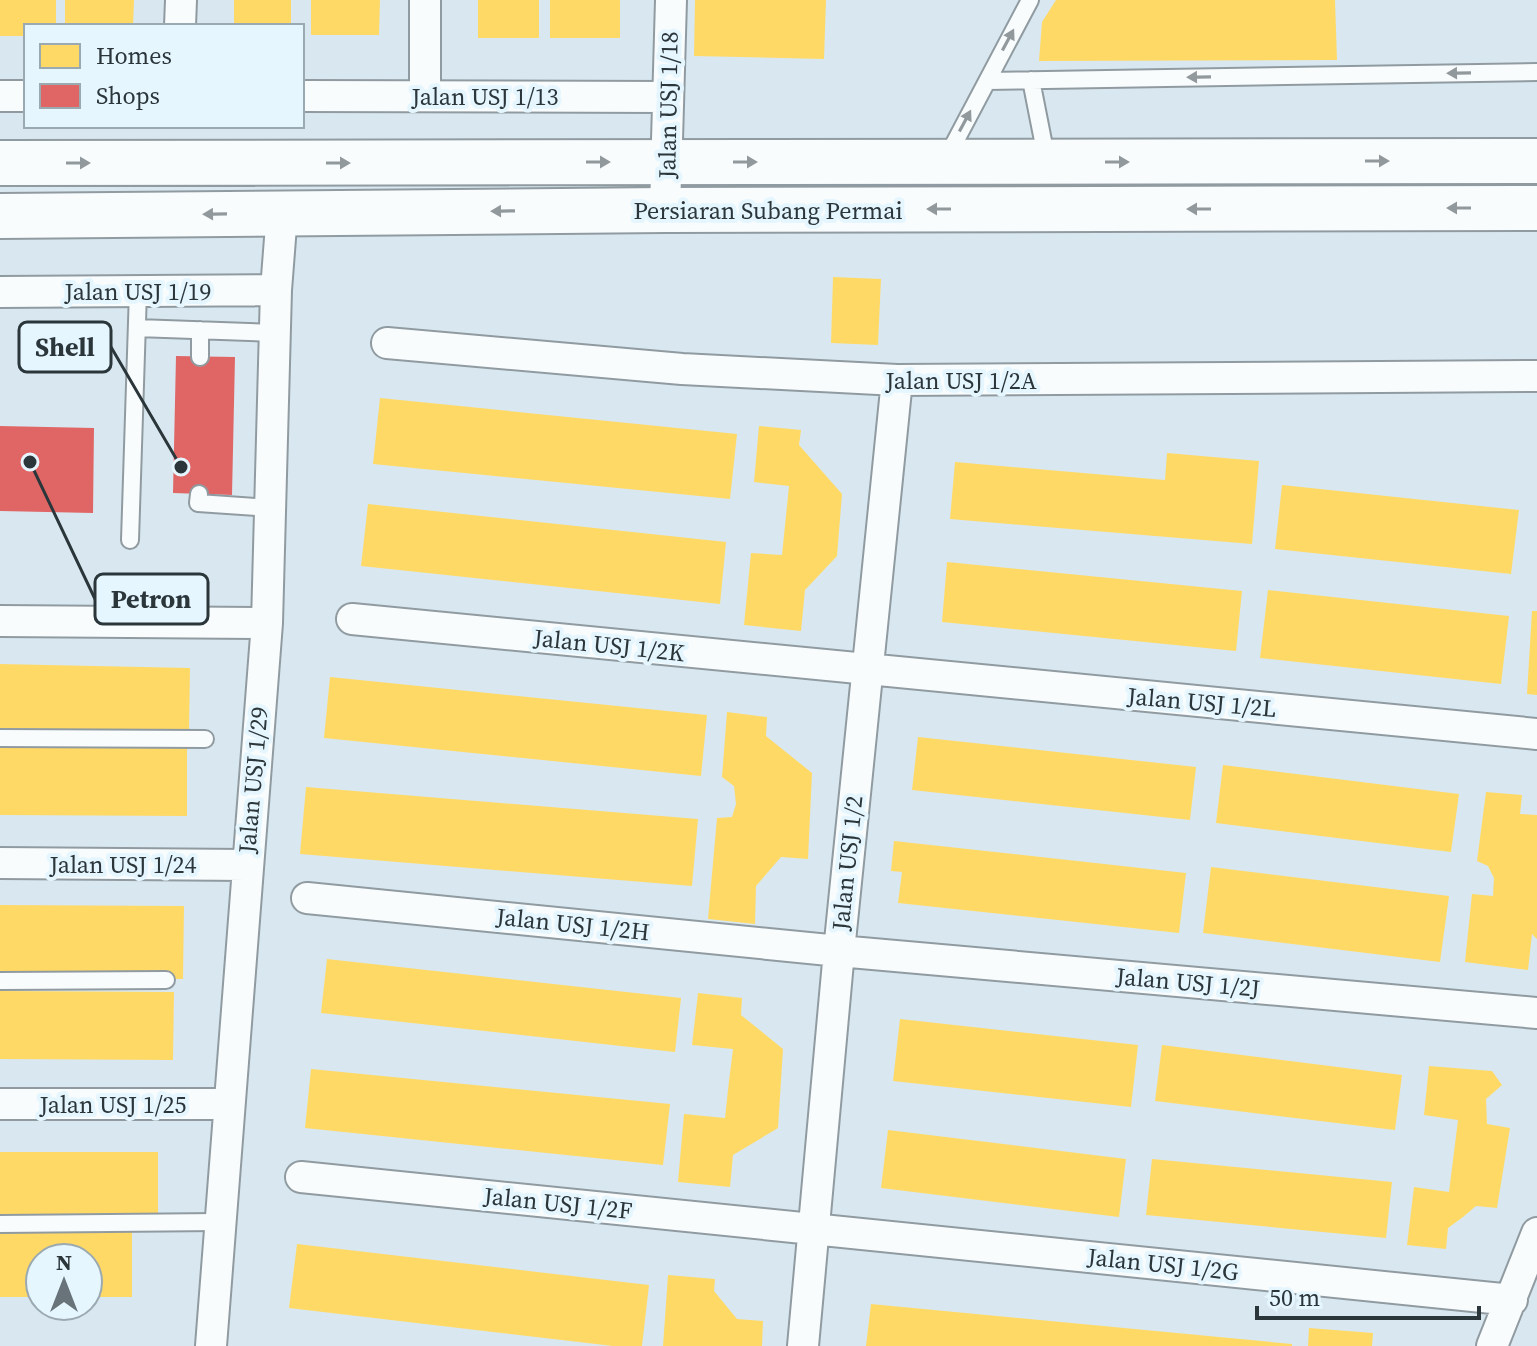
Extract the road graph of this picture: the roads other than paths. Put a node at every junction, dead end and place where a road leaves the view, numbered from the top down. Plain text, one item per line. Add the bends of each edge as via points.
1 (181, 0) edge
2 (425, 0) edge
3 (671, 0) edge
4 (1030, 0) edge
5 (180, 24) edge
6 (1537, 72) edge
7 (1031, 80) junction
8 (987, 81) junction
9 (0, 96) edge
10 (24, 96) edge
11 (304, 96) edge
12 (425, 96) junction
13 (668, 97) junction
14 (1537, 161) edge
15 (667, 162) junction
16 (944, 162) junction
17 (1047, 162) junction
18 (0, 163) edge
19 (1537, 208) edge
20 (665, 210) junction
21 (282, 213) junction
22 (0, 216) edge
23 (276, 290) junction
24 (138, 291) junction
25 (0, 292) edge
26 (137, 328) junction
27 (200, 330) junction
28 (275, 333) junction
29 (387, 343) dead end
30 (200, 357) dead end
31 (1537, 376) edge
32 (897, 380) junction
33 (199, 494) dead end
34 (272, 508) junction
35 (130, 540) dead end
36 (352, 619) dead end
37 (0, 621) edge
38 (267, 623) junction
39 (866, 670) junction
40 (1537, 734) edge
41 (0, 738) edge
42 (205, 739) dead end
43 (0, 863) edge
44 (246, 865) junction
45 (307, 898) dead end
46 (839, 951) junction
47 (166, 980) dead end
48 (0, 981) edge
49 (1537, 1013) edge
50 (0, 1104) edge
51 (227, 1104) junction
52 (301, 1177) dead end
53 (219, 1222) junction
54 (0, 1224) edge
55 (814, 1228) junction
56 (1537, 1233) edge
57 (1512, 1300) junction
58 (211, 1346) edge
59 (803, 1346) edge
60 (1492, 1346) edge

1 - 5 street
2 - 12 street
3 - 13 street, Jalan USJ 1/18
8 -> 4 lane
6 -> 7 lane
7 - 8 lane
7 - 17 lane
16 -> 8 lane
9 - 10 street
11 - 12 street, Jalan USJ 1/13
12 - 13 street, Jalan USJ 1/13
13 - 15 street, Jalan USJ 1/18
17 -> 14 main road, Persiaran Subang Permai
15 -> 16 main road, Persiaran Subang Permai
18 -> 15 main road, Persiaran Subang Permai
15 - 20 street, Jalan USJ 1/18
16 - 17 main road, Persiaran Subang Permai
19 -> 20 main road, Persiaran Subang Permai
20 -> 21 main road, Persiaran Subang Permai
21 -> 22 main road, Persiaran Subang Permai
21 - 23 street, Jalan USJ 1/29
23 - 24 street, Jalan USJ 1/19
23 - 28 street, Jalan USJ 1/29
24 - 25 street, Jalan USJ 1/19
24 - 26 lane
26 - 27 lane
26 - 35 lane
27 - 28 lane
27 - 30 lane
28 - 34 street, Jalan USJ 1/29
29 - 32 street, Jalan USJ 1/2A via 682,369
31 - 32 street, Jalan USJ 1/2A
32 - 39 street, Jalan USJ 1/2
33 - 34 lane via 198,503
34 - 38 street, Jalan USJ 1/29
36 - 39 street, Jalan USJ 1/2K
37 - 38 street
38 - 44 street, Jalan USJ 1/29
39 - 40 street, Jalan USJ 1/2L
39 - 46 street, Jalan USJ 1/2
41 - 42 lane
43 - 44 street, Jalan USJ 1/24
44 - 51 street, Jalan USJ 1/29
45 - 46 street, Jalan USJ 1/2H
46 - 49 street, Jalan USJ 1/2J
46 - 55 street, Jalan USJ 1/2
47 - 48 lane
50 - 51 street, Jalan USJ 1/25
51 - 53 street, Jalan USJ 1/29
52 - 55 street, Jalan USJ 1/2F
53 - 54 lane
53 - 58 street, Jalan USJ 1/29
55 - 57 street, Jalan USJ 1/2G
55 - 59 street, Jalan USJ 1/2
56 - 57 street
57 - 60 street

